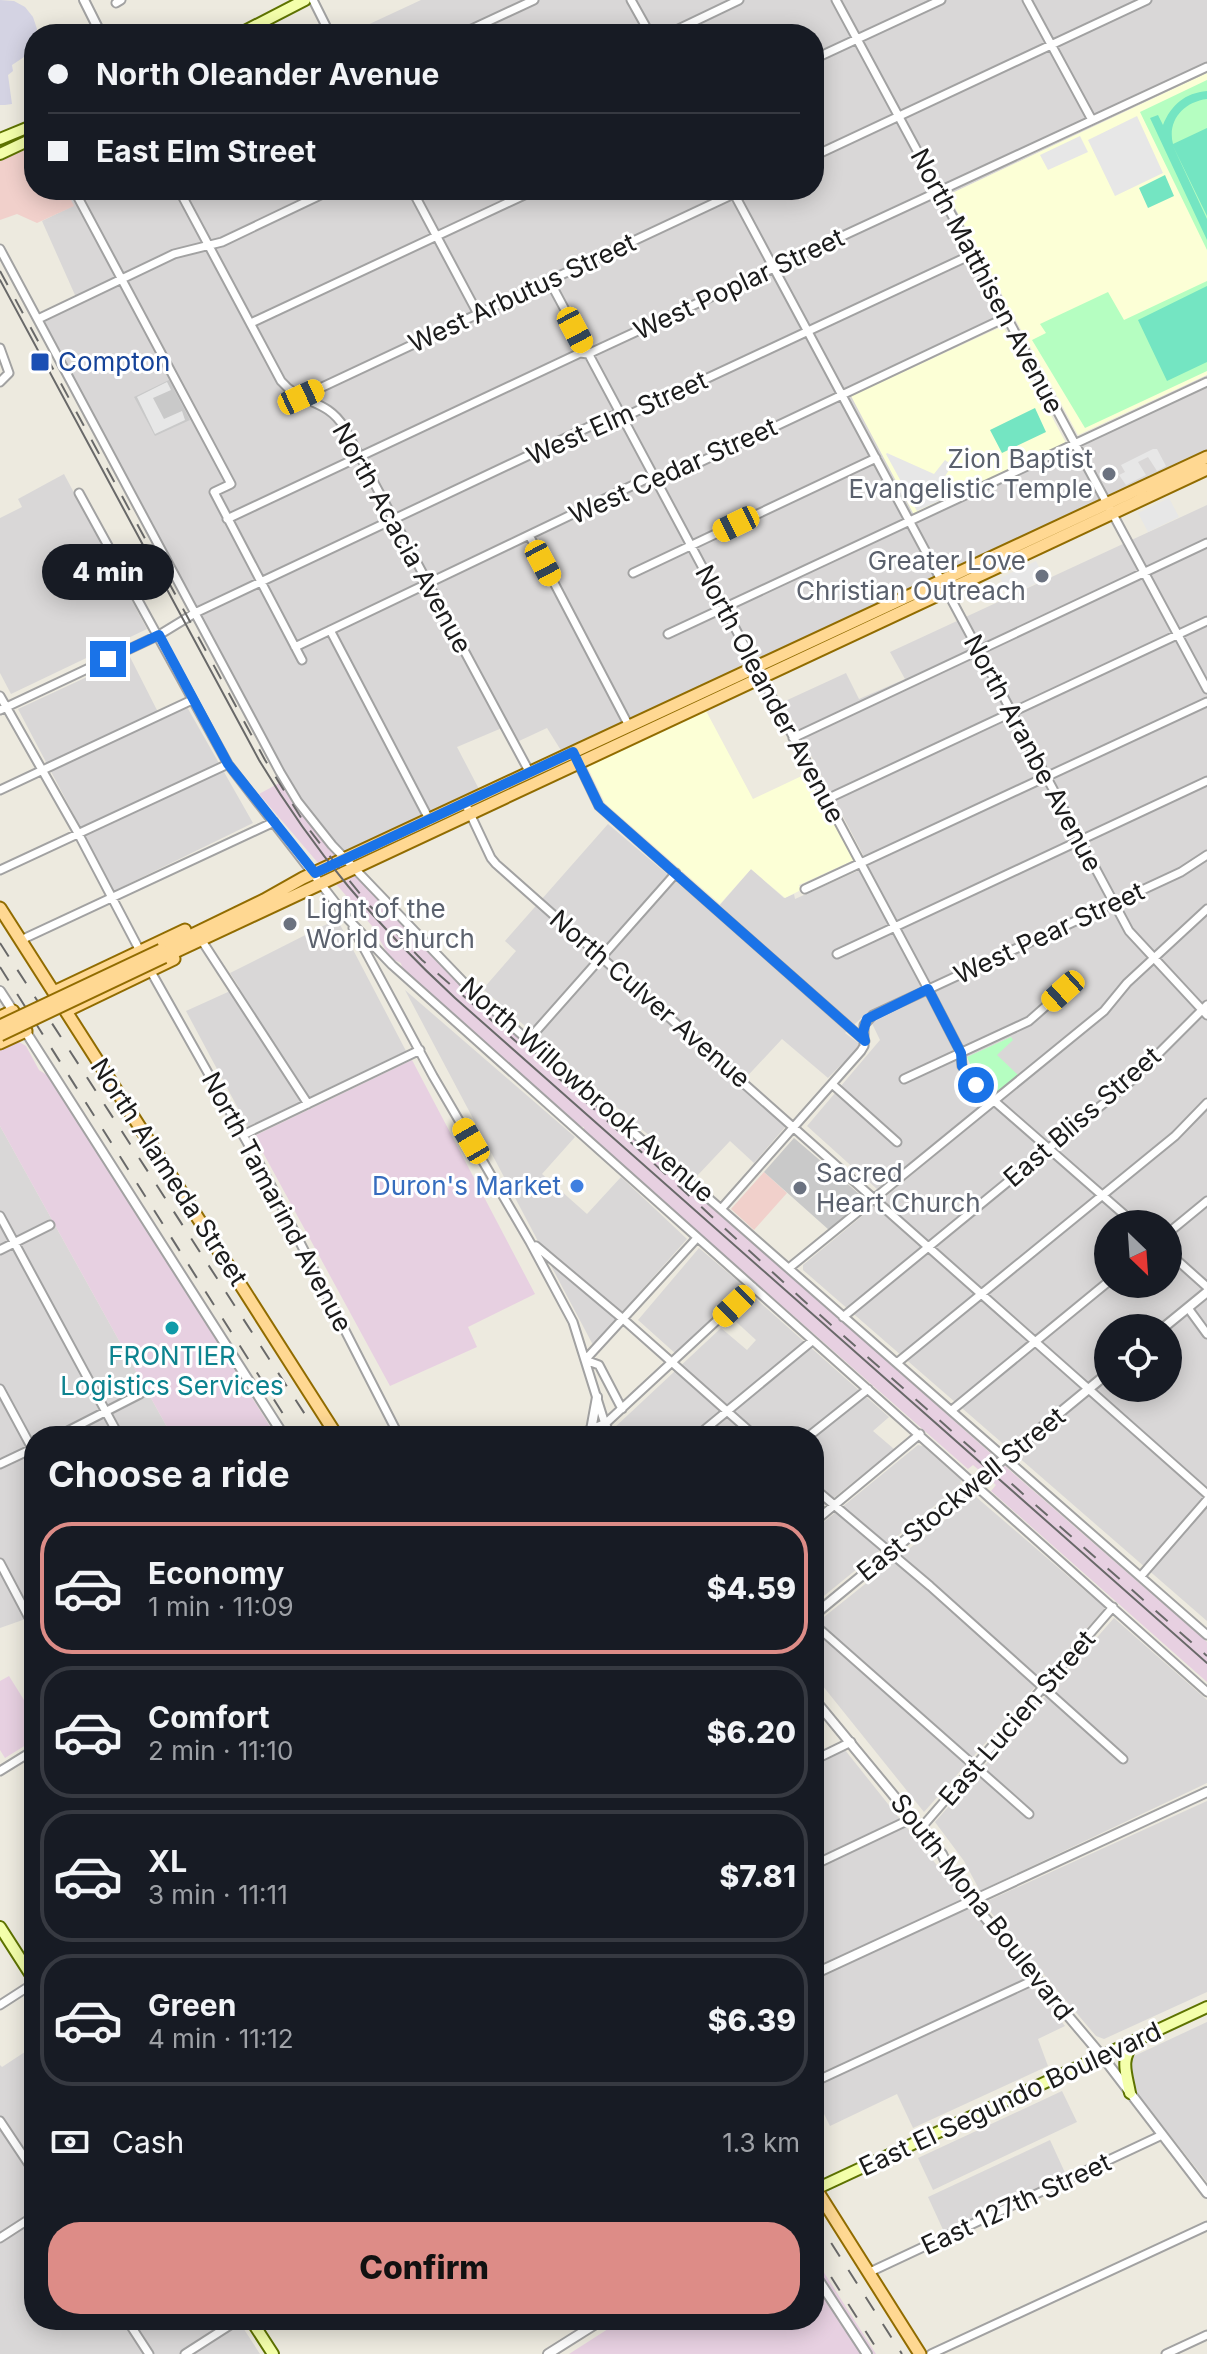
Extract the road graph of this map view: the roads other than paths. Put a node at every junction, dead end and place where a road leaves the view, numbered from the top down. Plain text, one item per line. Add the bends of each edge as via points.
1 (84, 0) edge
2 (305, 0) edge
3 (313, 0) edge
4 (534, 0) edge
5 (631, 0) edge
6 (739, 0) edge
7 (836, 0) edge
8 (941, 0) edge
9 (1027, 0) edge
10 (1147, 0) edge
11 (96, 24) edge
12 (258, 24) edge
13 (325, 24) edge
14 (482, 24) edge
15 (644, 24) edge
16 (689, 24) edge
17 (857, 39) junction
18 (1052, 45) junction
19 (824, 54) edge
20 (1207, 67) edge
21 (899, 116) junction
22 (1092, 120) junction
23 (24, 129) edge
24 (0, 139) edge
25 (24, 143) edge
26 (824, 151) edge
27 (0, 154) edge
28 (939, 192) junction
29 (80, 200) edge
30 (184, 200) edge
31 (310, 200) edge
32 (418, 200) edge
33 (514, 200) edge
34 (717, 200) edge
35 (741, 200) edge
36 (438, 236) junction
37 (210, 247) junction
38 (0, 249) edge
39 (973, 254) junction
40 (775, 268) junction
41 (123, 278) junction
42 (549, 280) junction
43 (478, 314) junction
44 (1007, 317) junction
45 (38, 319) junction
46 (251, 323) junction
47 (807, 330) junction
48 (0, 348) edge
49 (588, 354) junction
50 (0, 382) edge
51 (1207, 382) edge
52 (842, 395) junction
53 (301, 397) junction
54 (622, 418) junction
55 (1075, 443) junction
56 (360, 457) junction
57 (1207, 457) edge
58 (876, 458) junction
59 (1207, 469) edge
60 (656, 480) junction
61 (79, 493) dead end
62 (1110, 508) junction
63 (227, 519) junction
64 (394, 521) junction
65 (910, 521) junction
66 (529, 535) junction
67 (1207, 543) edge
68 (691, 546) junction
69 (1144, 571) junction
70 (633, 573) dead end
71 (261, 582) junction
72 (428, 582) junction
73 (944, 586) junction
74 (724, 608) junction
75 (195, 613) junction
76 (1207, 621) edge
77 (330, 630) junction
78 (668, 634) dead end
79 (1178, 634) junction
80 (159, 635) junction
81 (295, 647) junction
82 (978, 650) junction
83 (302, 660) dead end
84 (757, 673) junction
85 (1207, 689) edge
86 (0, 696) edge
87 (192, 700) junction
88 (1207, 702) edge
89 (3, 709) edge
90 (1012, 713) junction
91 (629, 726) junction
92 (793, 738) junction
93 (576, 758) junction
94 (228, 764) junction
95 (42, 770) junction
96 (1046, 777) junction
97 (532, 778) junction
98 (1207, 781) edge
99 (0, 790) edge
100 (827, 799) junction
101 (467, 808) junction
102 (274, 822) junction
103 (432, 824) junction
104 (78, 833) junction
105 (1080, 840) junction
106 (1207, 855) edge
107 (860, 864) junction
108 (344, 866) junction
109 (0, 870) edge
110 (676, 873) junction
111 (303, 878) junction
112 (317, 881) junction
113 (805, 889) dead end
114 (112, 896) junction
115 (1114, 904) junction
116 (0, 908) edge
117 (1207, 909) edge
118 (348, 919) junction
119 (894, 926) junction
120 (21, 940) junction
121 (204, 944) junction
122 (140, 951) junction
123 (163, 953) junction
124 (837, 954) dead end
125 (601, 956) junction
126 (1153, 959) junction
127 (150, 970) junction
128 (928, 989) junction
129 (0, 991) edge
130 (1063, 991) dead end
131 (54, 992) junction
132 (1205, 1010) edge
133 (13, 1011) junction
134 (66, 1011) junction
135 (0, 1017) edge
136 (0, 1026) edge
137 (26, 1031) junction
138 (0, 1035) edge
139 (529, 1039) junction
140 (865, 1041) junction
141 (0, 1043) edge
142 (420, 1050) junction
143 (961, 1053) junction
144 (904, 1079) dead end
145 (832, 1084) junction
146 (995, 1101) junction
147 (1207, 1103) edge
148 (308, 1104) junction
149 (794, 1127) junction
150 (243, 1135) junction
151 (897, 1142) dead end
152 (1049, 1148) junction
153 (1102, 1196) junction
154 (875, 1197) junction
155 (1207, 1201) edge
156 (722, 1208) junction
157 (1118, 1210) edge
158 (0, 1216) edge
159 (1182, 1222) edge
160 (50, 1225) dead end
161 (697, 1238) junction
162 (530, 1242) junction
163 (15, 1243) junction
164 (929, 1245) junction
165 (0, 1250) edge
166 (1182, 1266) edge
167 (789, 1268) junction
168 (753, 1287) junction
169 (1207, 1290) edge
170 (982, 1293) junction
171 (1094, 1293) edge
172 (1188, 1308) junction
173 (1180, 1314) edge
174 (843, 1317) junction
175 (623, 1319) junction
176 (1207, 1334) edge
177 (812, 1341) junction
178 (1035, 1341) junction
179 (585, 1360) junction
180 (898, 1362) junction
181 (672, 1363) junction
182 (1094, 1384) edge
183 (1089, 1388) junction
184 (0, 1389) edge
185 (868, 1389) junction
186 (140, 1394) dead end
187 (597, 1397) junction
188 (622, 1409) junction
189 (952, 1410) junction
190 (106, 1413) junction
191 (726, 1413) junction
192 (605, 1424) junction
193 (79, 1426) edge
194 (113, 1426) edge
195 (278, 1426) edge
196 (331, 1426) edge
197 (394, 1426) edge
198 (595, 1426) edge
199 (603, 1426) edge
200 (710, 1426) edge
201 (742, 1426) edge
202 (822, 1426) edge
203 (24, 1433) edge
204 (920, 1434) junction
205 (24, 1454) edge
206 (1004, 1458) junction
207 (0, 1464) edge
208 (973, 1483) junction
209 (824, 1497) edge
210 (1207, 1497) edge
211 (833, 1506) junction
212 (824, 1514) edge
213 (889, 1553) junction
214 (0, 1563) edge
215 (1141, 1576) junction
216 (824, 1607) edge
217 (1113, 1607) junction
218 (24, 1608) edge
219 (824, 1633) edge
220 (1207, 1635) edge
221 (1043, 1688) junction
222 (1207, 1692) edge
223 (824, 1711) edge
224 (851, 1742) junction
225 (824, 1755) edge
226 (24, 1756) edge
227 (1123, 1759) dead end
228 (974, 1766) junction
229 (0, 1771) edge
230 (1207, 1792) edge
231 (1029, 1814) dead end
232 (913, 1818) junction
233 (921, 1828) junction
234 (824, 1860) edge
235 (971, 1901) junction
236 (0, 1927) edge
237 (24, 1966) edge
238 (824, 1969) edge
239 (1036, 1979) junction
240 (24, 1989) edge
241 (0, 2005) edge
242 (1207, 2007) edge
243 (1135, 2041) junction
244 (1102, 2056) junction
245 (824, 2077) edge
246 (1130, 2093) junction
247 (0, 2121) edge
248 (1162, 2135) junction
249 (24, 2157) edge
250 (824, 2184) edge
251 (1207, 2193) edge
252 (824, 2202) edge
253 (24, 2222) edge
254 (1207, 2226) edge
255 (0, 2238) edge
256 (870, 2272) junction
257 (824, 2288) edge
258 (133, 2330) edge
259 (222, 2330) edge
260 (257, 2330) edge
261 (586, 2330) edge
262 (1207, 2335) edge
263 (149, 2354) edge
264 (185, 2354) edge
265 (273, 2354) edge
266 (548, 2354) edge
267 (867, 2354) edge
268 (920, 2354) edge
269 (931, 2354) edge
270 (1166, 2354) edge

1 - 11 street
2 - 12 main road
3 - 13 street
4 - 14 street
5 - 15 street
6 - 16 street
7 - 17 street, North Matthisen Avenue
8 - 17 street
9 - 18 street
10 - 18 street
17 - 19 street
17 - 21 street, North Matthisen Avenue
18 - 21 street
18 - 22 street
20 - 22 street, West Poplar Street
21 - 26 street
21 - 28 street, North Matthisen Avenue
22 - 28 street, West Poplar Street
23 - 24 main road
25 - 27 main road
28 - 39 street, North Matthisen Avenue
28 - 40 street, West Poplar Street
29 - 41 street
30 - 37 street, North Acacia Avenue
31 - 37 street
32 - 36 street
33 - 36 street
34 - 42 street, West Arbutus Street
35 - 40 street
36 - 43 street
36 - 46 street
37 - 41 street via 174,254
37 - 46 street, North Acacia Avenue
38 - 45 street, North Willowbrook Avenue
39 - 44 street, North Matthisen Avenue
39 - 47 street, West Elm Street
40 - 47 street
40 - 49 street, West Poplar Street
41 - 45 street
41 - 63 street via 231,484 214,492
42 - 43 street, West Arbutus Street
42 - 49 street, North Oleander Avenue
43 - 53 street, West Arbutus Street
44 - 52 street, West Cedar Street
44 - 55 street, North Matthisen Avenue
45 - 75 street, North Willowbrook Avenue
46 - 53 street, North Acacia Avenue via 281,381
47 - 52 street, North Aranbe Avenue
47 - 54 street, West Elm Street
48 - 50 street via 9,373
49 - 54 street, North Oleander Avenue
49 - 56 street, West Poplar Street via 580,353
51 - 55 street
52 - 58 street, North Aranbe Avenue
52 - 60 street, West Cedar Street
53 - 56 street, North Acacia Avenue via 338,418
54 - 60 street, North Oleander Avenue
54 - 64 street, West Elm Street via 612,416
55 - 62 street, North Matthisen Avenue
55 - 65 street
56 - 63 street, West Poplar Street
56 - 64 street, North Acacia Avenue
57 - 62 main road
58 - 65 street, North Aranbe Avenue
58 - 68 street
59 - 62 main road
60 - 66 street, West Cedar Street via 646,479
60 - 68 street, North Oleander Avenue
61 - 80 street, North Willowbrook Avenue
62 - 69 street, North Matthisen Avenue
62 - 73 main road
63 - 71 street
64 - 71 street, West Elm Street
64 - 72 street, North Acacia Avenue
65 - 73 street, North Aranbe Avenue
65 - 74 street
66 - 72 street, West Cedar Street
66 - 91 street
67 - 69 street
68 - 70 street
68 - 74 street, North Oleander Avenue
69 - 79 street, North Matthisen Avenue
69 - 82 street
71 - 75 street, West Elm Street
71 - 81 street
72 - 77 street, West Cedar Street
72 - 97 street, North Acacia Avenue
73 - 82 street, North Aranbe Avenue
73 - 84 main road
74 - 78 street
74 - 84 street, North Oleander Avenue
75 - 80 street, West Elm Street
75 - 108 street, North Willowbrook Avenue via 298,802
76 - 79 street
77 - 81 street, West Cedar Street
77 - 103 street
79 - 85 street, North Matthisen Avenue
79 - 90 street
80 - 87 street, North Willowbrook Avenue
80 - 89 street, West Elm Street
81 - 83 street
82 - 90 street, North Aranbe Avenue
82 - 92 street
84 - 91 main road
84 - 92 street, North Oleander Avenue
84 - 93 main road
86 - 89 street
87 - 94 street, North Willowbrook Avenue
87 - 95 street
88 - 96 street
89 - 95 street
90 - 96 street, North Aranbe Avenue
90 - 100 street
91 - 93 main road
92 - 100 street, North Oleander Avenue
93 - 97 main road
93 - 110 street via 599,806
94 - 102 street, North Willowbrook Avenue
94 - 104 street
95 - 99 street
95 - 104 street
96 - 105 street, North Aranbe Avenue
96 - 107 street
97 - 101 main road
98 - 105 street
100 - 107 street, North Oleander Avenue
101 - 103 main road
101 - 125 street, North Culver Avenue via 496,864
102 - 112 street, North Willowbrook Avenue
102 - 114 street
103 - 108 main road
104 - 109 street
104 - 114 street
105 - 115 street, North Aranbe Avenue
105 - 119 street
106 - 115 street, West Pear Street
107 - 113 street
107 - 119 street, North Oleander Avenue
108 - 112 main road
108 - 139 street, North Willowbrook Avenue
110 - 125 street
110 - 140 street
111 - 112 main road
111 - 122 main road
111 - 123 main road
112 - 118 street, North Willowbrook Avenue
112 - 121 main road via 282,907
112 - 123 main road
114 - 120 street
114 - 122 street
115 - 126 street, North Aranbe Avenue
115 - 128 street, West Pear Street
116 - 120 main road, North Alameda Street
117 - 126 street
118 - 142 street
118 - 161 street, North Willowbrook Avenue via 439,1010
119 - 124 street
119 - 128 street, North Oleander Avenue
120 - 131 main road, North Alameda Street
121 - 127 main road
121 - 148 street
122 - 131 main road
123 - 136 main road, bridge
123 - 138 main road, bridge
125 - 139 street
125 - 149 street, North Culver Avenue
126 - 132 street, North Aranbe Avenue
126 - 146 street via 1104,1011
127 - 134 main road
127 - 150 street, North Tamarind Avenue
128 - 140 street, West Pear Street via 867,1019
128 - 143 street, North Oleander Avenue
129 - 133 street, North Alameda Street
130 - 143 street via 1029,1021
131 - 134 main road, North Alameda Street
132 - 152 street, East Bliss Street via 1131,1081
133 - 135 main road
133 - 137 street, North Alameda Street
134 - 196 main road, North Alameda Street
137 - 141 main road
137 - 195 street, North Alameda Street
139 - 156 street, North Willowbrook Avenue
140 - 145 street
142 - 148 street
142 - 162 street
143 - 144 street
143 - 146 street, North Oleander Avenue via 969,1077
145 - 149 street
145 - 151 street
146 - 152 street, North Oleander Avenue
146 - 154 street
147 - 153 street
148 - 150 street
149 - 154 street, North Culver Avenue
149 - 156 street
150 - 197 street, North Tamarind Avenue
152 - 153 street, North Oleander Avenue
152 - 164 street, East Bliss Street
153 - 157 street, North Oleander Avenue
153 - 170 street
154 - 164 street, North Culver Avenue
154 - 167 street
155 - 159 street
156 - 167 street, North Willowbrook Avenue
158 - 163 street
160 - 163 street
161 - 168 street, North Willowbrook Avenue
161 - 175 street
162 - 175 street
162 - 179 street via 573,1322
163 - 165 street
163 - 190 street
164 - 170 street, North Culver Avenue
164 - 174 street, East Bliss Street
166 - 169 street
167 - 174 street, North Willowbrook Avenue
168 - 177 street, North Willowbrook Avenue
168 - 181 street
169 - 172 street
170 - 178 street, North Culver Avenue
170 - 180 street
171 - 178 street
172 - 173 street
172 - 176 street
174 - 180 street, North Willowbrook Avenue
175 - 179 street
175 - 181 street
177 - 185 street, North Willowbrook Avenue
177 - 191 street
178 - 183 street, North Culver Avenue
178 - 189 street
179 - 187 street
179 - 188 street via 599,1365
180 - 189 street, North Willowbrook Avenue
181 - 188 street
181 - 191 street
182 - 183 street, East Stockwell Street
183 - 206 street, East Stockwell Street
183 - 210 street, North Culver Avenue
184 - 203 street
185 - 202 street
185 - 204 street, North Willowbrook Avenue
186 - 190 street
187 - 192 street
187 - 198 street
188 - 192 street
189 - 206 street, North Willowbrook Avenue
190 - 193 street
190 - 194 street
191 - 200 street
191 - 201 street
192 - 199 street
204 - 208 street, North Willowbrook Avenue
204 - 211 street
205 - 207 street
206 - 208 street, East Stockwell Street
206 - 215 street, North Willowbrook Avenue
208 - 213 street, East Stockwell Street
208 - 217 street, North Willowbrook Avenue
209 - 211 street
210 - 215 street
211 - 212 street
211 - 213 street
213 - 216 street, East Stockwell Street
213 - 221 street
214 - 218 street
215 - 220 street, North Willowbrook Avenue
217 - 221 street, East Lucien Street
217 - 222 street, North Willowbrook Avenue
219 - 228 street
221 - 227 street
221 - 228 street, East Lucien Street
223 - 224 street, South Mona Boulevard
224 - 225 street
224 - 232 street, South Mona Boulevard
226 - 229 street
228 - 231 street
228 - 233 street, East Lucien Street
230 - 235 street
232 - 233 street, South Mona Boulevard
232 - 234 street
233 - 235 street, South Mona Boulevard
235 - 238 street
235 - 239 street, South Mona Boulevard
236 - 237 main road
239 - 244 street, South Mona Boulevard
239 - 245 street
240 - 241 street
242 - 243 main road, East El Segundo Boulevard
243 - 244 main road, East El Segundo Boulevard
243 - 246 main road via 1124,2062
244 - 246 street, South Mona Boulevard
244 - 250 main road, East El Segundo Boulevard
246 - 248 street, South Mona Boulevard
247 - 249 street
248 - 251 street, South Mona Boulevard
248 - 256 street, East 127th Street
252 - 256 main road
253 - 255 street
254 - 269 street
256 - 268 main road
257 - 267 street
258 - 263 street
259 - 264 street
260 - 265 main road
261 - 266 street
262 - 270 street

